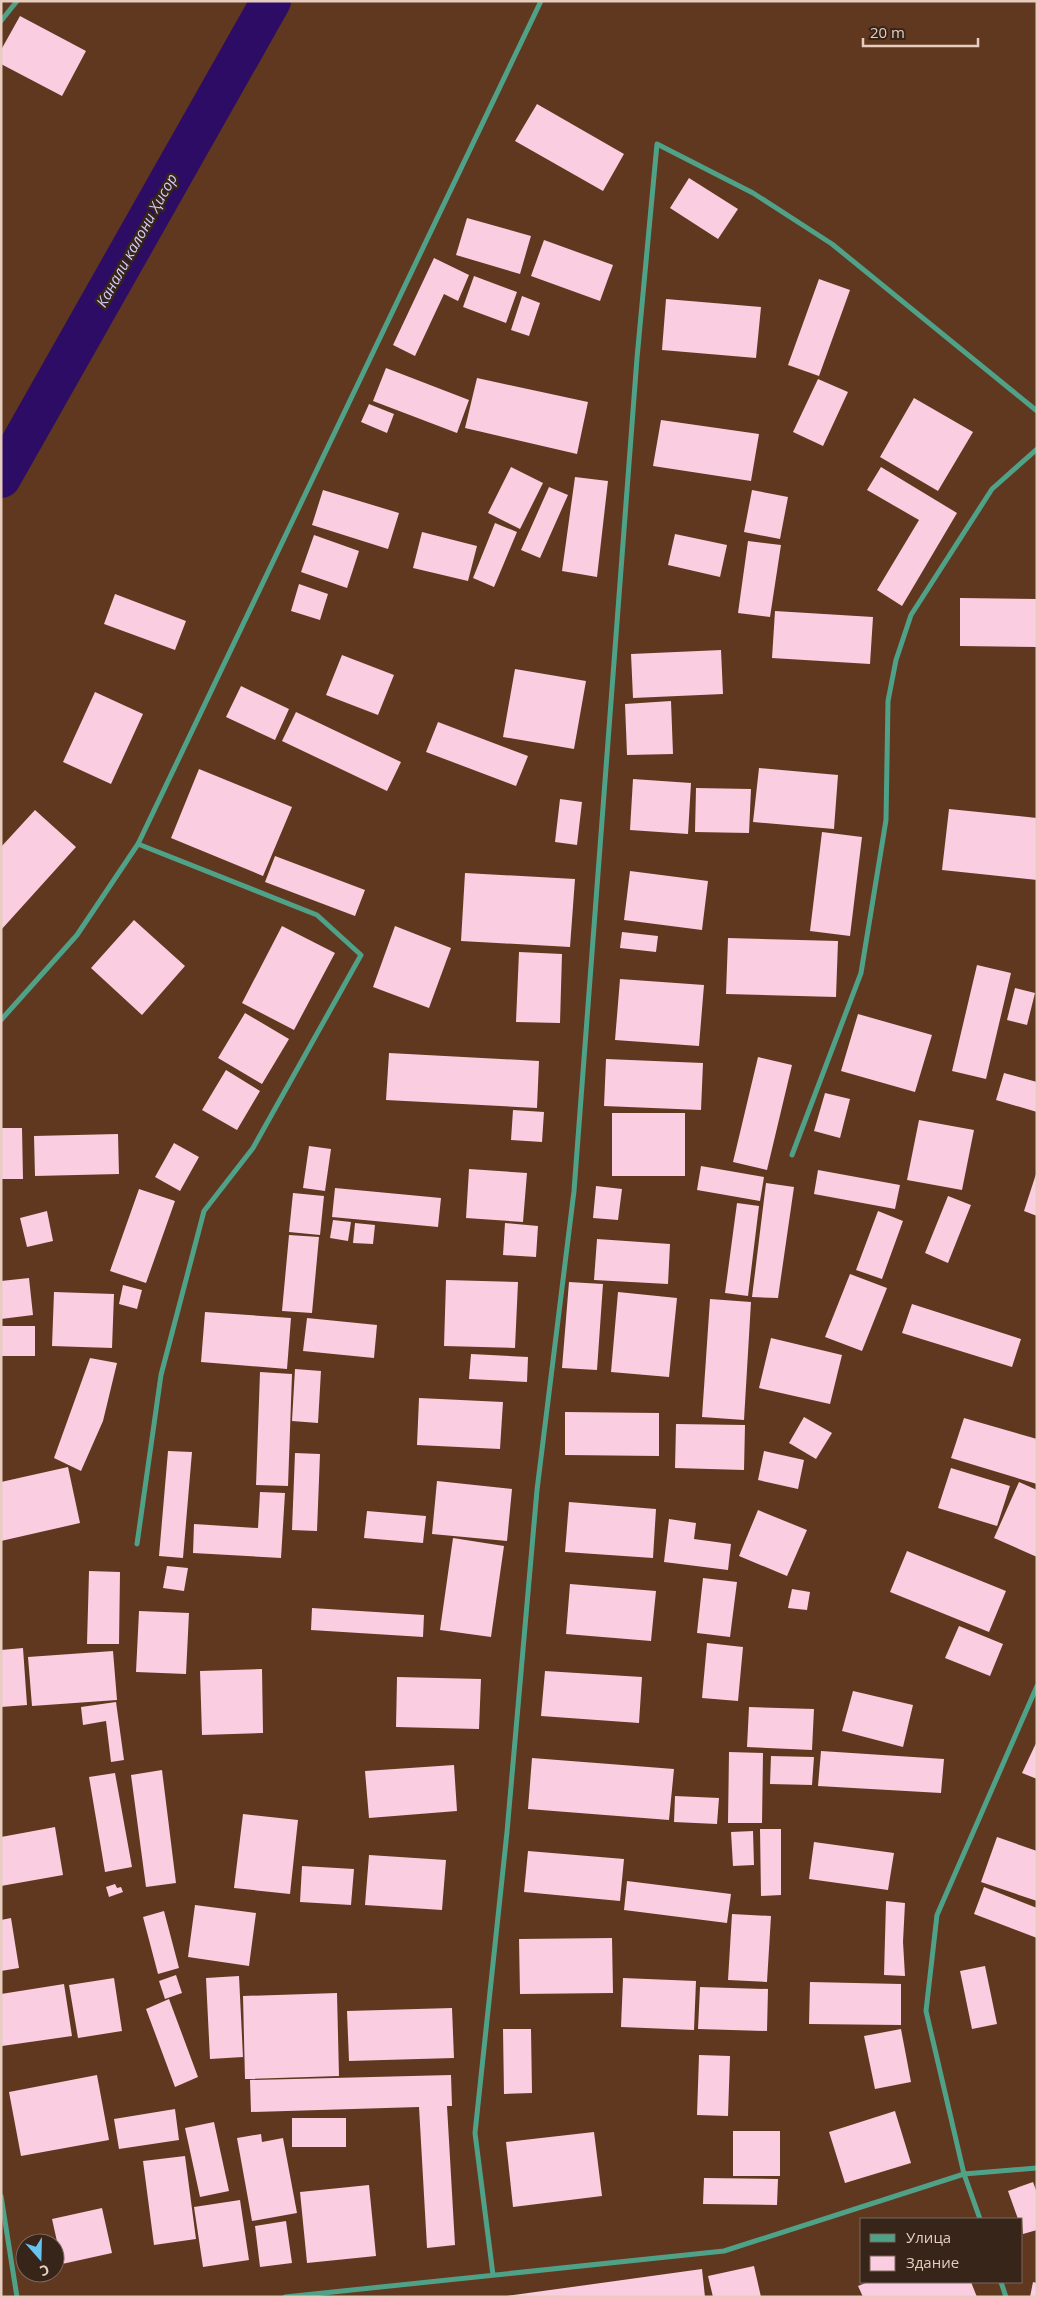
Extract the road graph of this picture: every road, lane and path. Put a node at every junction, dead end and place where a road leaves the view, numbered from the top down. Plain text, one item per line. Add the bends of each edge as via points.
1 (17, 1) edge
2 (541, 1) edge
3 (1, 21) edge
4 (1037, 411) edge
5 (1037, 449) edge
6 (138, 844) junction
7 (1, 1020) edge
8 (792, 1155) dead end
9 (137, 1544) dead end
10 (1037, 1686) edge
11 (1037, 2168) edge
12 (964, 2174) junction
13 (1, 2196) edge
14 (980, 2218) edge
15 (493, 2275) junction
16 (1001, 2283) edge
17 (17, 2297) edge
18 (285, 2297) edge
19 (1006, 2297) edge

1 - 3 street
2 - 6 street
4 - 15 street via 832,244 753,193 657,144 637,358 574,1191 537,1490 507,1832 475,2133
5 - 8 street via 992,489 911,615 896,660 888,701 886,820 861,974
6 - 7 street via 76,935
6 - 9 street via 318,915 362,955 253,1148 204,1211 161,1375
10 - 12 street via 937,1915 926,2011
11 - 12 street
12 - 14 street
12 - 15 street via 724,2251
13 - 17 street
15 - 18 street
16 - 19 street

